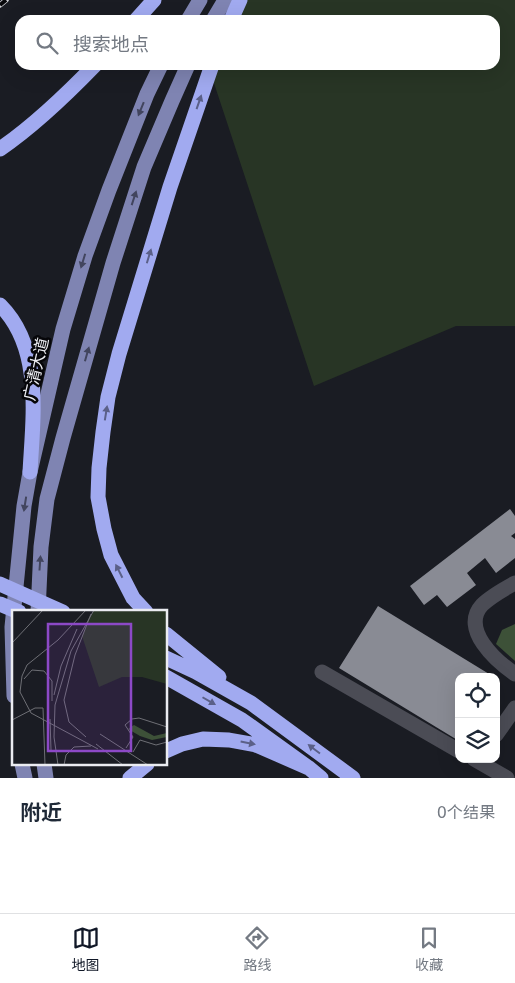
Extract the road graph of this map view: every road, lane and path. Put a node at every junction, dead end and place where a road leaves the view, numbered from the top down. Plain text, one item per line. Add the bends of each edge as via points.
1 (154, 0) edge
2 (200, 0) edge
3 (225, 0) edge
4 (240, 0) edge
5 (140, 15) edge
6 (191, 15) edge
7 (216, 15) edge
8 (233, 15) edge
9 (90, 70) edge
10 (159, 70) edge
11 (186, 70) edge
12 (210, 70) edge
13 (0, 149) edge
14 (0, 305) edge
15 (30, 472) junction
16 (515, 583) edge
17 (0, 584) edge
18 (0, 604) edge
19 (14, 610) edge
20 (14, 610) edge
21 (38, 610) edge
22 (58, 610) edge
23 (144, 610) edge
24 (168, 636) edge
25 (168, 659) edge
26 (322, 672) dead end
27 (515, 674) edge
28 (168, 678) edge
29 (251, 703) junction
30 (515, 708) edge
31 (500, 729) edge
32 (455, 748) edge
33 (168, 750) edge
34 (483, 763) edge
35 (145, 766) edge
36 (309, 768) junction
37 (130, 778) edge
38 (322, 778) edge
39 (353, 778) edge
40 (507, 778) edge

1 - 5 highway
2 - 6 main road
3 - 7 main road
4 - 8 highway
9 - 13 highway via 38,120
10 -> 15 main road, 广清大道 via 85,256 63,329
21 -> 11 main road via 47,499 63,438 144,168
23 -> 12 highway via 132,598 111,556 104,529 98,498 103,432 108,397 122,345 170,187
14 - 15 highway via 19,329 31,369 33,422
15 -> 19 main road, 广清大道
16 - 27 street via 482,606 474,619 484,647
17 - 22 highway
18 - 20 highway
24 - 29 highway
25 - 29 highway
26 - 32 street
28 -> 36 highway via 242,720
39 -> 29 highway
30 - 31 street
33 -> 36 highway via 203,739 229,740 256,745
34 - 40 street
35 - 37 highway
36 - 38 highway

